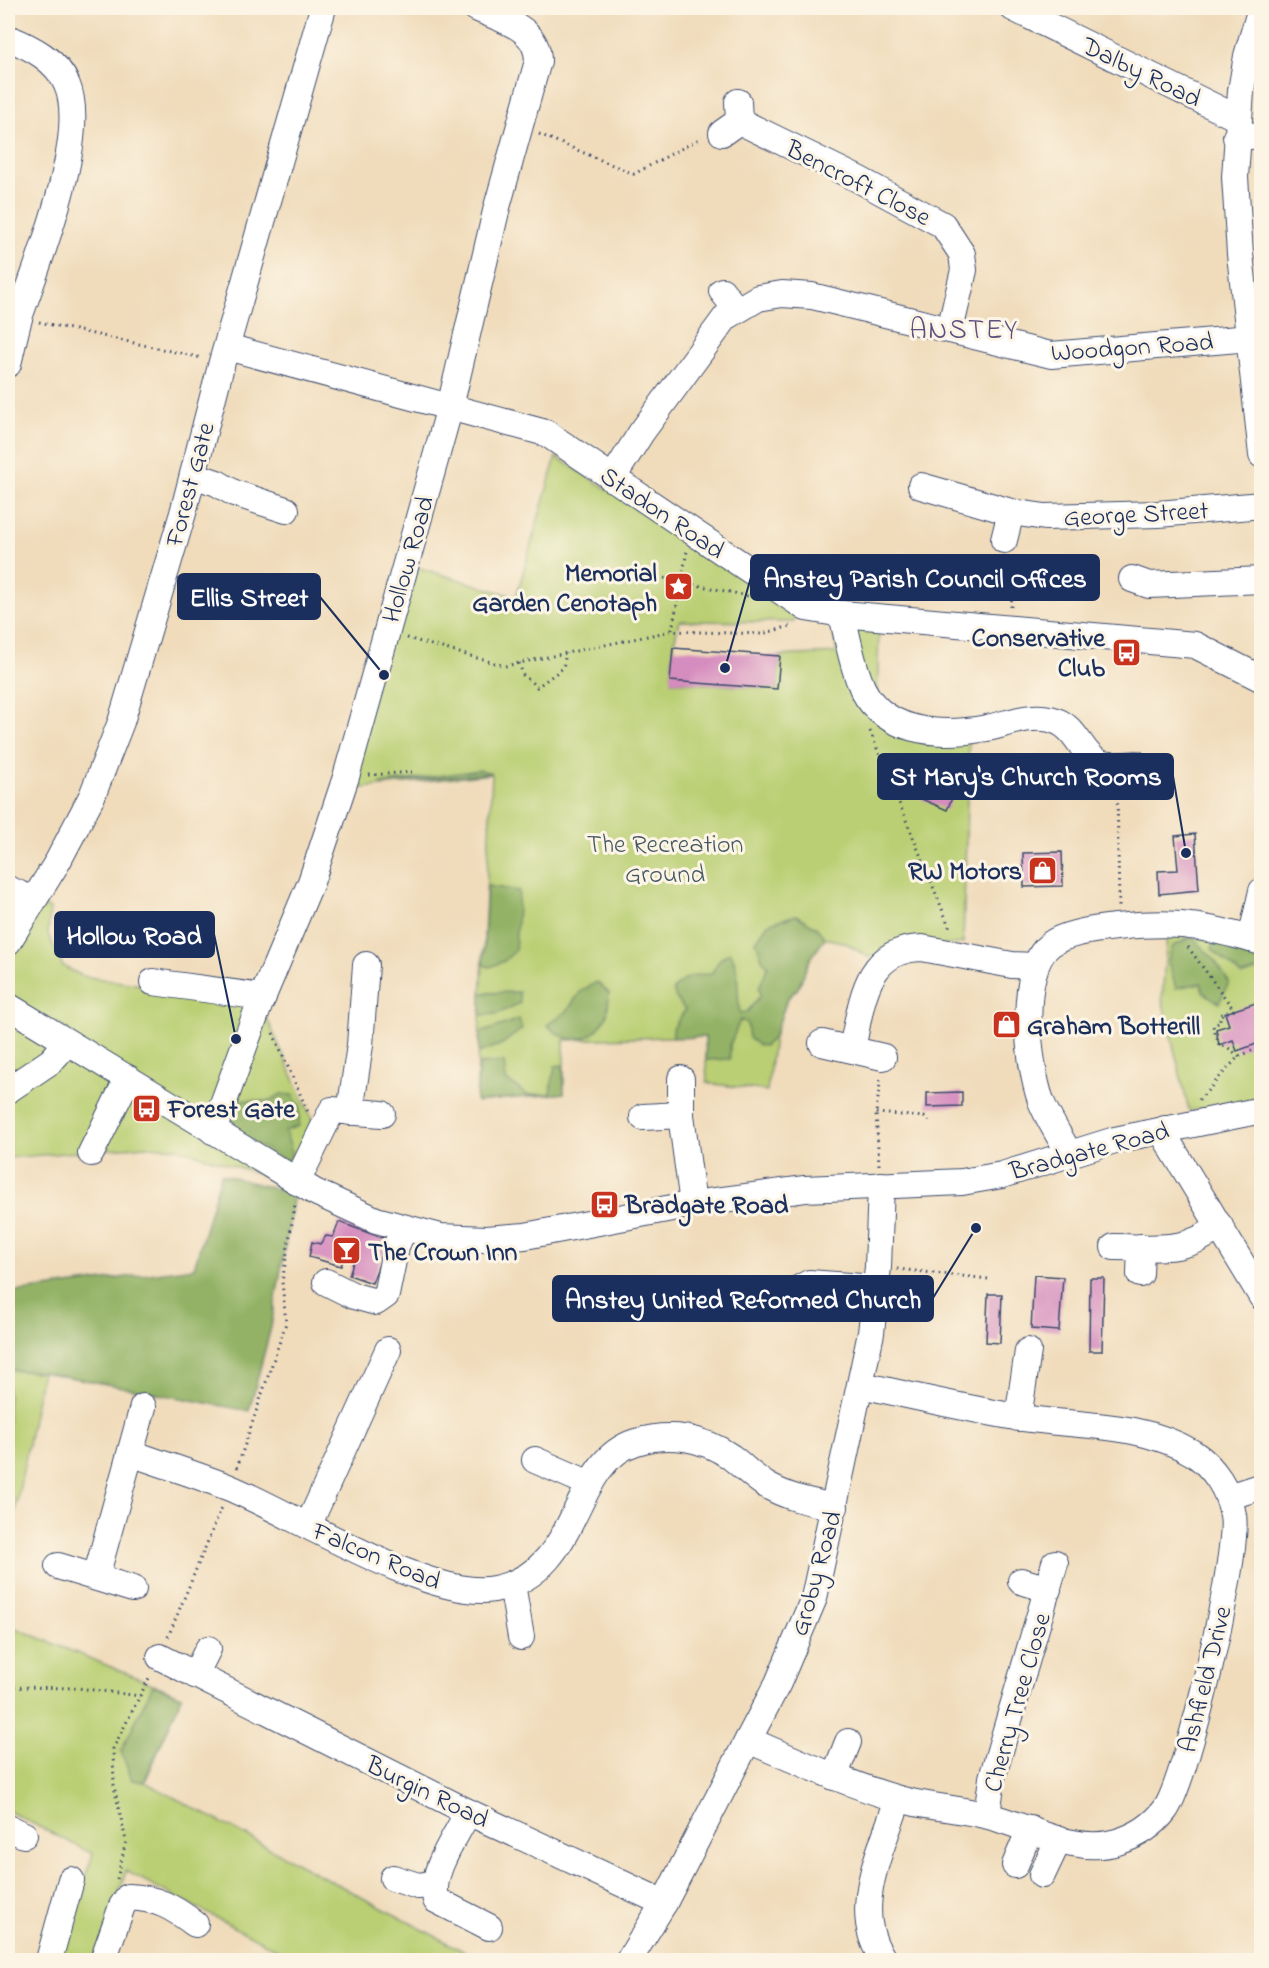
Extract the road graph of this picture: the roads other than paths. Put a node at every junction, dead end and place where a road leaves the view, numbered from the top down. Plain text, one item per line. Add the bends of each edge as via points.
1 (323, 8) edge
2 (476, 8) edge
3 (1013, 8) edge
4 (1261, 8) edge
5 (8, 38) edge
6 (733, 118) road end
7 (1237, 128) junction
8 (1262, 135) edge
9 (13, 315) edge
10 (950, 330) junction
11 (1250, 338) junction
12 (224, 355) junction
13 (8, 364) edge
14 (450, 406) junction
15 (1262, 454) edge
16 (193, 475) junction
17 (612, 479) junction
18 (921, 486) dead end
19 (1262, 505) edge
20 (286, 510) dead end
21 (1011, 512) junction
22 (1004, 540) road end
23 (1132, 579) dead end
24 (1262, 580) edge
25 (842, 614) junction
26 (1259, 671) edge
27 (1127, 765) road end
28 (8, 889) edge
29 (1262, 891) edge
30 (33, 900) junction
31 (1256, 940) edge
32 (8, 942) edge
33 (366, 965) dead end
34 (1035, 966) junction
35 (153, 982) dead end
36 (261, 1000) junction
37 (8, 1006) edge
38 (822, 1043) dead end
39 (66, 1044) junction
40 (852, 1049) junction
41 (883, 1057) road end
42 (128, 1078) junction
43 (681, 1079) dead end
44 (8, 1090) edge
45 (1262, 1110) edge
46 (350, 1112) junction
47 (382, 1114) dead end
48 (681, 1115) junction
49 (644, 1117) dead end
50 (1172, 1127) junction
51 (213, 1131) junction
52 (91, 1154) dead end
53 (1069, 1154) junction
54 (297, 1182) junction
55 (880, 1185) junction
56 (693, 1204) junction
57 (1220, 1226) junction
58 (404, 1229) junction
59 (1114, 1247) dead end
60 (1141, 1247) junction
61 (1140, 1274) dead end
62 (876, 1278) junction
63 (326, 1282) dead end
64 (1262, 1297) edge
65 (786, 1301) dead end
66 (1028, 1351) dead end
67 (375, 1361) dead end
68 (861, 1385) junction
69 (143, 1407) dead end
70 (1018, 1418) junction
71 (131, 1453) junction
72 (528, 1457) dead end
73 (590, 1484) junction
74 (1262, 1486) edge
75 (1228, 1497) junction
76 (835, 1507) junction
77 (308, 1526) junction
78 (1055, 1563) dead end
79 (58, 1566) dead end
80 (96, 1577) junction
81 (1021, 1581) dead end
82 (512, 1584) junction
83 (133, 1589) dead end
84 (1048, 1589) junction
85 (521, 1637) dead end
86 (208, 1648) dead end
87 (159, 1657) road end
88 (195, 1675) junction
89 (748, 1740) junction
90 (848, 1742) dead end
91 (834, 1777) junction
92 (898, 1799) junction
93 (468, 1812) junction
94 (987, 1815) junction
95 (1030, 1829) junction
96 (1059, 1839) junction
97 (1015, 1865) dead end
98 (1042, 1875) dead end
99 (393, 1878) dead end
100 (71, 1880) dead end
101 (434, 1884) junction
102 (664, 1903) junction
103 (195, 1924) dead end
104 (489, 1927) dead end
105 (48, 1960) edge
106 (103, 1960) edge
107 (629, 1960) edge
108 (884, 1960) edge

1 - 12 street, Forest Gate
2 - 14 street, Hollow Road via 526,32 536,43 538,61
3 - 7 street, Dalby Road
4 - 7 street via 1246,56
5 - 9 street via 32,48 59,70 75,119 68,161 43,250
6 - 10 street, Bencroft Close via 943,225 962,254 964,270
7 - 8 street
7 - 11 street via 1237,212
9 - 13 street
10 - 11 street, Woodgon Road via 1051,355
10 - 17 street, Woodgon Road via 812,296 782,294 729,300 726,317
11 - 15 street
12 - 14 street, Stadon Road
12 - 16 street, Forest Gate
14 - 17 street, Stadon Road via 546,433
14 - 36 street, Hollow Road via 346,777 311,882
16 - 20 street
16 - 30 street, Forest Gate via 121,722 92,796
17 - 25 street, Stadon Road via 806,608
18 - 21 street, George Street
19 - 21 street, George Street via 1158,514 1045,517
21 - 22 street
23 - 24 street via 1149,585
25 - 26 street, Stadon Road via 1195,645
25 - 27 street via 859,682 877,709 894,722 909,728 957,734 1028,718 1049,718 1066,724 1098,762
28 - 30 street
29 - 31 street
30 - 32 street, Forest Gate
31 - 34 street via 1189,925 1120,927 1069,934 1042,952
33 - 46 street
34 - 40 street via 910,948 883,961 867,982
34 - 53 street via 1028,1033 1031,1061 1042,1102
35 - 36 street
36 - 51 street, Hollow Road
37 - 39 street, Bradgate Road
38 - 40 street
39 - 42 street, Bradgate Road
39 - 44 street via 51,1061
40 - 41 street
42 - 51 street, Bradgate Road
42 - 52 street
43 - 48 street
45 - 50 street, Bradgate Road
46 - 47 street
46 - 54 street via 332,1110
48 - 49 street
48 - 56 street
50 - 53 street, Bradgate Road
50 - 57 street via 1167,1140
51 - 54 street, Bradgate Road
53 - 55 street, Bradgate Road via 1002,1175 962,1182
54 - 58 street, Bradgate Road via 376,1220
55 - 56 street, Bradgate Road via 805,1189
55 - 62 street, Groby Road
56 - 58 street, Bradgate Road via 486,1239 441,1237
57 - 60 street via 1194,1244
57 - 64 street
58 - 63 street via 396,1246 386,1295 376,1302
59 - 60 street
60 - 61 street
62 - 65 street via 809,1283
62 - 68 street, Groby Road
66 - 70 street
67 - 77 street
68 - 70 street, Ashfield Drive
68 - 76 street, Groby Road
69 - 71 street
70 - 75 street, Ashfield Drive via 1131,1430 1170,1443 1209,1466
71 - 77 street, Falcon Road via 230,1489
71 - 80 street
72 - 73 street
73 - 76 street, Falcon Road via 611,1457 634,1442 686,1437 710,1444 768,1486 795,1498
73 - 82 street, Falcon Road via 562,1542 548,1561
74 - 75 street
75 - 96 street, Ashfield Drive via 1234,1528 1227,1583 1175,1793 1154,1824 1136,1835 1093,1846
76 - 89 street, Groby Road via 814,1598 783,1672
77 - 82 street, Falcon Road via 428,1582 492,1590
78 - 84 street, Cherry Tree Close
79 - 80 street
80 - 83 street
81 - 84 street, Cherry Tree Close
82 - 85 street
84 - 94 street, Cherry Tree Close via 992,1778
86 - 88 street
87 - 88 street, Burgin Road
88 - 93 street, Burgin Road
89 - 91 street, Ashfield Drive
89 - 102 street, Groby Road
90 - 91 street
91 - 92 street, Ashfield Drive
92 - 94 street, Ashfield Drive
92 - 108 street via 867,1899 869,1934
93 - 101 street
93 - 102 street, Burgin Road
94 - 95 street, Ashfield Drive
95 - 96 street, Ashfield Drive
95 - 97 street
96 - 98 street
99 - 101 street via 418,1886
100 - 105 street
101 - 104 street via 436,1900
102 - 107 street, Groby Road
103 - 106 street via 172,1906 128,1897

